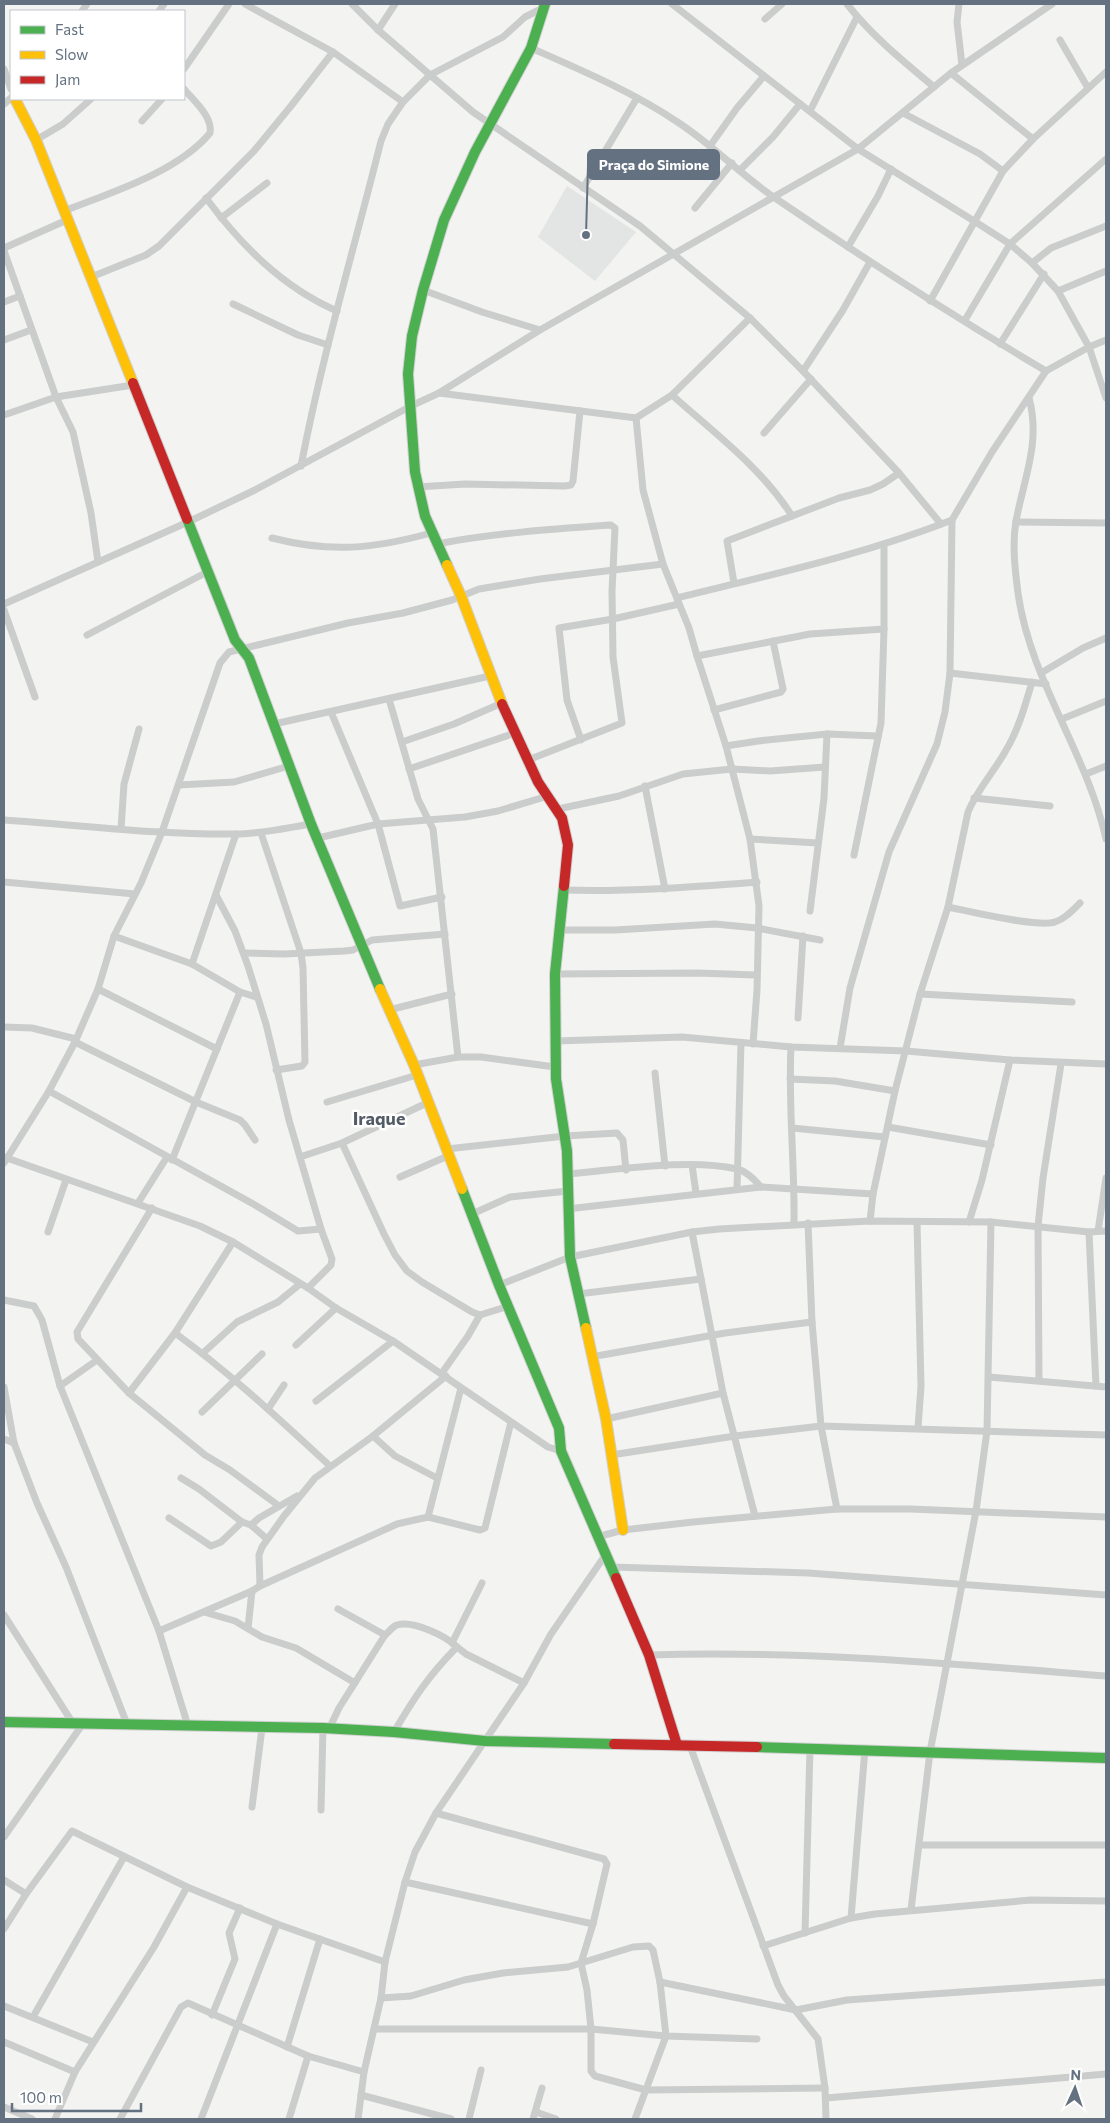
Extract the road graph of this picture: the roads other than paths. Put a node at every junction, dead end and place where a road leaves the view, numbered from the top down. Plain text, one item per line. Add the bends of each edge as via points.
1 (229, 4) edge
2 (245, 4) edge
3 (352, 4) edge
4 (395, 4) edge
5 (782, 4) edge
6 (848, 4) edge
7 (959, 4) edge
8 (1052, 4) edge
9 (677, 5) edge
10 (544, 6) edge
11 (858, 17) junction
12 (765, 19) dead end
13 (378, 30) junction
14 (1060, 40) dead end
15 (530, 48) junction
16 (333, 52) junction
17 (962, 65) junction
18 (185, 68) edge
19 (4, 69) edge
20 (951, 72) junction
21 (1106, 72) edge
22 (430, 75) junction
23 (764, 76) junction
24 (10, 86) edge
25 (934, 87) junction
26 (1088, 88) junction
27 (185, 90) edge
28 (637, 98) junction
29 (16, 100) edge
30 (90, 100) edge
31 (161, 100) edge
32 (403, 102) junction
33 (800, 104) junction
34 (810, 111) junction
35 (903, 113) junction
36 (142, 121) dead end
37 (491, 124) junction
38 (1033, 139) junction
39 (36, 140) junction
40 (710, 146) junction
41 (858, 149) junction
42 (1106, 159) edge
43 (732, 163) junction
44 (740, 170) junction
45 (891, 170) junction
46 (1003, 171) junction
47 (267, 183) dead end
48 (584, 188) junction
49 (206, 198) junction
50 (775, 198) junction
51 (695, 208) dead end
52 (66, 216) junction
53 (221, 218) junction
54 (974, 221) junction
55 (1106, 226) edge
56 (1010, 244) junction
57 (848, 247) junction
58 (4, 250) edge
59 (674, 254) junction
60 (870, 262) junction
61 (1032, 263) junction
62 (1106, 271) edge
63 (1044, 274) junction
64 (91, 277) junction
65 (423, 290) junction
66 (1058, 291) junction
67 (20, 296) junction
68 (930, 301) junction
69 (4, 302) edge
70 (233, 304) dead end
71 (337, 311) junction
72 (750, 318) junction
73 (965, 320) junction
74 (31, 330) junction
75 (540, 330) junction
76 (4, 340) edge
77 (1106, 340) edge
78 (1000, 344) junction
79 (328, 345) junction
80 (1089, 348) junction
81 (803, 370) junction
82 (1046, 371) junction
83 (811, 380) junction
84 (133, 385) junction
85 (439, 393) junction
86 (672, 395) junction
87 (56, 396) junction
88 (1106, 396) edge
89 (1029, 398) junction
90 (411, 406) junction
91 (580, 411) junction
92 (4, 415) edge
93 (636, 418) junction
94 (764, 433) dead end
95 (301, 466) junction
96 (899, 473) junction
97 (417, 487) junction
98 (792, 516) junction
99 (952, 520) junction
100 (188, 522) junction
101 (1016, 522) junction
102 (1106, 523) edge
103 (942, 524) junction
104 (432, 533) junction
105 (272, 538) dead end
106 (437, 544) junction
107 (884, 545) junction
108 (98, 562) junction
109 (663, 564) junction
110 (614, 570) junction
111 (209, 571) junction
112 (734, 583) junction
113 (461, 596) junction
114 (678, 601) junction
115 (4, 604) edge
116 (4, 610) edge
117 (613, 619) junction
118 (884, 629) junction
119 (87, 635) dead end
120 (1106, 638) edge
121 (773, 641) junction
122 (241, 648) junction
123 (697, 656) junction
124 (950, 673) junction
125 (1040, 673) junction
126 (490, 676) junction
127 (1032, 682) junction
128 (1046, 684) junction
129 (35, 697) dead end
130 (389, 699) junction
131 (1106, 700) edge
132 (502, 703) junction
133 (714, 710) junction
134 (331, 712) junction
135 (1062, 719) junction
136 (274, 724) junction
137 (138, 729) dead end
138 (515, 733) junction
139 (827, 734) junction
140 (878, 736) junction
141 (581, 740) junction
142 (402, 742) junction
143 (726, 746) junction
144 (528, 760) junction
145 (289, 766) junction
146 (1106, 766) edge
147 (825, 767) junction
148 (410, 769) junction
149 (732, 769) junction
150 (1086, 774) junction
151 (179, 785) junction
152 (645, 786) junction
153 (548, 796) junction
154 (974, 798) junction
155 (1050, 806) dead end
156 (558, 809) junction
157 (4, 820) edge
158 (427, 820) junction
159 (311, 824) junction
160 (378, 824) junction
161 (122, 829) junction
162 (162, 832) junction
163 (260, 832) junction
164 (236, 834) junction
165 (318, 838) junction
166 (750, 839) junction
167 (1106, 839) edge
168 (818, 843) junction
169 (854, 854) dead end
170 (4, 882) edge
171 (757, 882) junction
172 (665, 889) junction
173 (563, 890) junction
174 (135, 894) junction
175 (216, 895) junction
176 (442, 897) junction
177 (1080, 903) dead end
178 (948, 907) junction
179 (810, 911) dead end
180 (757, 928) junction
181 (559, 930) junction
182 (445, 934) junction
183 (114, 936) junction
184 (802, 936) junction
185 (820, 940) dead end
186 (363, 945) junction
187 (301, 953) junction
188 (244, 954) junction
189 (192, 964) junction
190 (555, 974) junction
191 (756, 975) junction
192 (98, 988) junction
193 (240, 992) junction
194 (452, 994) junction
195 (920, 994) junction
196 (256, 997) junction
197 (1072, 1002) dead end
198 (388, 1010) junction
199 (798, 1018) dead end
200 (4, 1027) edge
201 (75, 1040) junction
202 (556, 1041) junction
203 (741, 1043) junction
204 (753, 1044) junction
205 (791, 1047) junction
206 (840, 1048) junction
207 (217, 1049) junction
208 (906, 1050) junction
209 (458, 1057) junction
210 (1010, 1060) junction
211 (1061, 1064) junction
212 (1106, 1064) edge
213 (555, 1067) junction
214 (276, 1070) junction
215 (416, 1070) junction
216 (655, 1072) dead end
217 (790, 1079) junction
218 (895, 1090) junction
219 (49, 1092) junction
220 (196, 1102) junction
221 (327, 1102) dead end
222 (429, 1102) junction
223 (888, 1127) junction
224 (792, 1128) junction
225 (565, 1136) junction
226 (885, 1137) junction
227 (255, 1140) dead end
228 (342, 1143) junction
229 (992, 1145) junction
230 (449, 1152) junction
231 (300, 1157) junction
232 (169, 1158) junction
233 (5, 1159) edge
234 (692, 1165) junction
235 (665, 1166) junction
236 (739, 1169) junction
237 (626, 1170) junction
238 (567, 1174) junction
239 (400, 1178) dead end
240 (1106, 1178) edge
241 (66, 1180) junction
242 (762, 1187) junction
243 (737, 1189) junction
244 (794, 1189) junction
245 (568, 1191) junction
246 (696, 1193) junction
247 (873, 1194) junction
248 (138, 1203) junction
249 (152, 1208) junction
250 (567, 1209) junction
251 (472, 1214) junction
252 (870, 1221) junction
253 (916, 1222) junction
254 (969, 1222) junction
255 (991, 1222) junction
256 (794, 1224) junction
257 (808, 1224) junction
258 (1038, 1226) junction
259 (321, 1229) junction
260 (1098, 1231) junction
261 (1106, 1231) edge
262 (48, 1232) dead end
263 (692, 1232) junction
264 (1090, 1232) junction
265 (233, 1242) junction
266 (570, 1256) junction
267 (701, 1279) junction
268 (300, 1284) junction
269 (499, 1284) junction
270 (308, 1288) junction
271 (578, 1294) junction
272 (4, 1300) edge
273 (509, 1306) junction
274 (336, 1308) junction
275 (480, 1315) junction
276 (812, 1322) junction
277 (175, 1333) junction
278 (711, 1336) junction
279 (393, 1341) junction
280 (296, 1344) dead end
281 (203, 1353) junction
282 (262, 1354) dead end
283 (591, 1357) junction
284 (98, 1360) junction
285 (444, 1374) junction
286 (989, 1377) junction
287 (234, 1380) junction
288 (1039, 1380) junction
289 (284, 1385) dead end
290 (60, 1386) junction
291 (1096, 1386) junction
292 (4, 1387) edge
293 (1106, 1387) edge
294 (461, 1388) junction
295 (129, 1393) junction
296 (723, 1393) junction
297 (316, 1401) dead end
298 (268, 1409) junction
299 (202, 1412) dead end
300 (606, 1419) junction
301 (511, 1422) junction
302 (821, 1426) junction
303 (918, 1428) junction
304 (987, 1431) junction
305 (1106, 1435) edge
306 (373, 1436) junction
307 (735, 1436) junction
308 (4, 1439) edge
309 (14, 1443) junction
310 (561, 1451) junction
311 (612, 1454) junction
312 (330, 1466) junction
313 (181, 1478) dead end
314 (437, 1478) junction
315 (300, 1495) junction
316 (280, 1506) junction
317 (837, 1509) junction
318 (976, 1511) junction
319 (756, 1516) junction
320 (428, 1517) junction
321 (1106, 1517) edge
322 (169, 1518) dead end
323 (242, 1522) junction
324 (251, 1526) junction
325 (623, 1530) junction
326 (597, 1537) junction
327 (267, 1539) junction
328 (606, 1554) junction
329 (612, 1567) junction
330 (482, 1583) dead end
331 (961, 1585) junction
332 (260, 1586) junction
333 (252, 1591) junction
334 (1106, 1595) edge
335 (338, 1609) dead end
336 (204, 1612) junction
337 (4, 1614) edge
338 (248, 1628) junction
339 (159, 1631) junction
340 (385, 1635) junction
341 (454, 1645) junction
342 (649, 1655) junction
343 (948, 1664) junction
344 (1106, 1676) edge
345 (355, 1683) junction
346 (524, 1683) junction
347 (4, 1722) edge
348 (77, 1724) junction
349 (127, 1724) junction
350 (188, 1726) junction
351 (262, 1728) junction
352 (326, 1728) junction
353 (394, 1732) junction
354 (485, 1741) junction
355 (677, 1745) junction
356 (690, 1746) junction
357 (810, 1748) junction
358 (865, 1749) junction
359 (930, 1752) junction
360 (1106, 1758) edge
361 (252, 1807) dead end
362 (321, 1810) dead end
363 (436, 1813) junction
364 (4, 1838) edge
365 (920, 1845) junction
366 (1106, 1846) edge
367 (124, 1857) junction
368 (4, 1880) edge
369 (405, 1882) junction
370 (187, 1887) junction
371 (26, 1894) junction
372 (1106, 1901) edge
373 (240, 1908) junction
374 (911, 1910) junction
375 (852, 1918) junction
376 (277, 1924) junction
377 (593, 1924) junction
378 (4, 1929) edge
379 (805, 1933) junction
380 (320, 1939) junction
381 (763, 1946) junction
382 (386, 1962) junction
383 (581, 1963) junction
384 (660, 1982) junction
385 (1106, 1982) edge
386 (381, 1998) junction
387 (4, 2006) edge
388 (796, 2010) junction
389 (212, 2015) junction
390 (33, 2017) junction
391 (237, 2027) junction
392 (374, 2029) junction
393 (590, 2030) junction
394 (666, 2036) junction
395 (757, 2039) dead end
396 (4, 2042) edge
397 (93, 2042) junction
398 (287, 2048) junction
399 (308, 2056) junction
400 (481, 2070) dead end
401 (75, 2072) junction
402 (364, 2072) junction
403 (1106, 2074) edge
404 (542, 2088) dead end
405 (825, 2088) junction
406 (646, 2090) junction
407 (361, 2095) junction
408 (826, 2098) junction
409 (4, 2107) edge
410 (12, 2110) junction
411 (4, 2114) edge
412 (534, 2116) edge
413 (32, 2119) edge
414 (55, 2119) edge
415 (120, 2119) edge
416 (201, 2119) edge
417 (289, 2119) edge
418 (358, 2119) edge
419 (452, 2119) edge
420 (469, 2119) edge
421 (556, 2119) edge
422 (635, 2119) edge
423 (826, 2119) edge

1 - 18 street
2 - 16 street
3 - 13 street
4 - 13 street
5 - 12 street
6 - 11 street
7 - 17 street via 957,22
8 - 17 street
9 - 23 street
10 - 15 street
10 - 22 street via 495,41
11 - 25 street via 893,53
11 - 34 street
13 - 22 street
14 - 26 street
15 - 28 street
15 - 37 street
16 - 32 street
16 - 49 street via 260,143
17 - 20 street
19 - 24 street
20 - 25 street
20 - 38 street
21 - 26 street
22 - 32 street
22 - 37 street
23 - 33 street
23 - 40 street
25 - 35 street
26 - 38 street
27 - 52 street via 206,116 211,129 205,139 158,171
28 - 40 street
28 - 48 street
29 - 39 street
30 - 39 street via 63,124
31 - 36 street
32 - 71 street via 381,141
33 - 34 street
33 - 44 street via 773,138
34 - 41 street
35 - 41 street
35 - 46 street via 980,154
37 - 48 street
37 - 65 street via 444,220
38 - 46 street
39 - 52 street
40 - 43 street
41 - 45 street
41 - 50 street
42 - 56 street
43 - 44 street
43 - 51 street
44 - 50 street
45 - 54 street
45 - 57 street
46 - 54 street
47 - 53 street
48 - 59 street
49 - 53 street
49 - 64 street via 146,255
50 - 57 street
50 - 59 street
52 - 58 street
52 - 64 street
53 - 71 street via 237,238 277,275
54 - 56 street
54 - 68 street
55 - 61 street via 1051,248
56 - 61 street
56 - 73 street
57 - 60 street
58 - 67 street
59 - 72 street
59 - 75 street
60 - 68 street
60 - 81 street
61 - 63 street
62 - 66 street
63 - 66 street
63 - 78 street
64 - 84 street
65 - 75 street
65 - 90 street via 409,354
66 - 80 street
67 - 69 street
67 - 74 street
68 - 73 street
70 - 79 street via 298,336
71 - 79 street
72 - 81 street
72 - 86 street
73 - 78 street
74 - 76 street
74 - 87 street
75 - 85 street
77 - 80 street
78 - 82 street
79 - 95 street
80 - 82 street
80 - 88 street
81 - 83 street
82 - 89 street
83 - 94 street
83 - 96 street
84 - 87 street
84 - 100 street
85 - 90 street
85 - 91 street
86 - 93 street
86 - 98 street via 772,488
87 - 92 street
87 - 108 street via 74,432
89 - 99 street
89 - 101 street via 1034,433
90 - 95 street
90 - 97 street
91 - 93 street
91 - 97 street via 571,485
93 - 109 street via 643,490
95 - 100 street
96 - 98 street via 870,490
96 - 103 street
97 - 104 street
98 - 112 street via 727,541
99 - 103 street
99 - 124 street
100 - 108 street
100 - 111 street
101 - 102 street
101 - 125 street via 1014,546 1018,594
103 - 107 street
104 - 105 street via 351,549 303,546
104 - 106 street
106 - 110 street via 611,525 615,528
106 - 113 street
107 - 112 street
107 - 118 street
108 - 115 street
109 - 110 street
109 - 114 street
110 - 113 street via 478,589
110 - 117 street
111 - 119 street
111 - 122 street
112 - 114 street
113 - 122 street via 403,613
113 - 126 street
114 - 117 street
114 - 123 street
116 - 129 street
117 - 141 street via 613,657 622,723
117 - 141 street via 558,630 567,700
118 - 121 street via 810,634
118 - 140 street
120 - 125 street
121 - 123 street
121 - 133 street via 781,692
122 - 136 street via 249,658
122 - 151 street via 229,652 220,663
123 - 133 street
124 - 127 street
124 - 206 street via 937,744 889,852 869,917 850,988
125 - 128 street
126 - 130 street
126 - 132 street
127 - 128 street
127 - 154 street via 1014,734
128 - 135 street
130 - 134 street
130 - 142 street
131 - 135 street
132 - 138 street
132 - 142 street
133 - 143 street
134 - 136 street
134 - 160 street
135 - 150 street
136 - 145 street
137 - 161 street via 124,784
138 - 144 street
138 - 148 street
139 - 140 street
139 - 143 street
139 - 147 street
140 - 169 street
141 - 144 street
142 - 148 street
143 - 149 street
144 - 153 street
145 - 151 street via 234,782
145 - 159 street
146 - 150 street
147 - 149 street via 770,771
147 - 168 street
148 - 158 street
149 - 152 street via 683,774
149 - 166 street
150 - 167 street
151 - 162 street
152 - 156 street via 590,804
152 - 172 street
153 - 156 street
153 - 158 street via 498,811
154 - 155 street
154 - 178 street via 968,812
156 - 173 street via 568,845
157 - 161 street
158 - 160 street
158 - 176 street via 433,829
159 - 163 street
159 - 165 street
160 - 165 street
160 - 176 street via 400,906
161 - 162 street
162 - 164 street
162 - 174 street
163 - 164 street
163 - 187 street
164 - 175 street
165 - 186 street
166 - 168 street
166 - 171 street
168 - 179 street
170 - 174 street
171 - 172 street
171 - 180 street
172 - 173 street
173 - 181 street
174 - 183 street
175 - 188 street
175 - 189 street
176 - 182 street
177 - 178 street via 1066,917 1055,923 1043,924
178 - 195 street
180 - 181 street via 709,924
180 - 184 street
180 - 191 street
181 - 190 street
182 - 186 street via 372,940
182 - 194 street
183 - 189 street
183 - 192 street
184 - 185 street
184 - 199 street
186 - 187 street via 353,950
186 - 198 street
187 - 188 street
187 - 214 street via 305,1062 302,1066
188 - 196 street
189 - 193 street
190 - 191 street
190 - 202 street
191 - 204 street
192 - 201 street
192 - 207 street
193 - 196 street
193 - 207 street
194 - 198 street
194 - 209 street
195 - 197 street
195 - 208 street
196 - 214 street via 266,1024
198 - 215 street
200 - 201 street via 32,1028
201 - 219 street
201 - 220 street
202 - 203 street via 682,1037
202 - 213 street
203 - 204 street
203 - 236 street
204 - 205 street
205 - 206 street
205 - 217 street
206 - 208 street
207 - 220 street
208 - 210 street
208 - 218 street
209 - 213 street
209 - 215 street
210 - 211 street
210 - 229 street
211 - 212 street
211 - 258 street
213 - 225 street
214 - 231 street
215 - 221 street
215 - 222 street
216 - 235 street
217 - 218 street via 835,1081
217 - 224 street
218 - 223 street
219 - 232 street
219 - 233 street
220 - 227 street via 244,1123
220 - 232 street
222 - 228 street
222 - 230 street
223 - 226 street
223 - 229 street
224 - 226 street
224 - 244 street
225 - 230 street
225 - 237 street via 620,1134
225 - 238 street
226 - 247 street
228 - 231 street
228 - 275 street via 384,1234 407,1271
229 - 254 street
230 - 239 street
230 - 251 street
231 - 259 street
232 - 248 street
232 - 259 street via 298,1231
233 - 241 street
234 - 235 street
234 - 236 street
234 - 246 street
235 - 237 street
236 - 242 street
236 - 243 street
237 - 238 street
238 - 245 street
240 - 260 street
241 - 248 street
241 - 262 street
242 - 243 street
242 - 244 street
243 - 246 street
244 - 247 street
244 - 256 street
245 - 250 street
245 - 251 street via 510,1197
246 - 250 street
247 - 252 street
248 - 249 street
249 - 265 street
249 - 284 street via 77,1332 78,1339
250 - 266 street
251 - 269 street
252 - 253 street
252 - 257 street
253 - 254 street
253 - 303 street via 921,1386
254 - 255 street
255 - 258 street
255 - 286 street
256 - 257 street
256 - 263 street
257 - 276 street
258 - 264 street
258 - 288 street
259 - 270 street via 332,1262
260 - 261 street
260 - 264 street
263 - 266 street
263 - 267 street
264 - 291 street
265 - 268 street
265 - 277 street
266 - 269 street
266 - 271 street
267 - 271 street
267 - 278 street
268 - 270 street
268 - 281 street via 278,1302 237,1322
269 - 273 street
270 - 274 street
271 - 283 street
272 - 290 street via 29,1304 37,1310
273 - 275 street
273 - 310 street via 559,1428
274 - 279 street
274 - 280 street
275 - 285 street
276 - 278 street
276 - 302 street
277 - 281 street
277 - 295 street
278 - 283 street
278 - 296 street
279 - 285 street
279 - 297 street
281 - 287 street
282 - 287 street
283 - 300 street
284 - 290 street
284 - 295 street
285 - 294 street
285 - 306 street
286 - 288 street
286 - 304 street
287 - 298 street
287 - 299 street
288 - 291 street
289 - 298 street
290 - 339 street
291 - 293 street
292 - 309 street
294 - 301 street
294 - 314 street
295 - 316 street via 205,1455
296 - 300 street
296 - 307 street
298 - 312 street
300 - 311 street
301 - 310 street via 553,1450
301 - 320 street via 484,1528 480,1530
302 - 303 street
302 - 307 street
302 - 317 street
303 - 304 street
304 - 305 street
304 - 318 street
306 - 312 street
306 - 314 street via 394,1456
307 - 311 street
307 - 319 street
308 - 309 street
309 - 349 street
310 - 326 street
311 - 325 street
312 - 315 street
313 - 323 street
314 - 320 street
315 - 316 street
315 - 327 street
316 - 324 street
317 - 318 street
317 - 319 street
318 - 321 street
318 - 331 street
319 - 325 street
320 - 332 street via 397,1524
322 - 323 street via 211,1546 221,1542
323 - 324 street
324 - 327 street
325 - 326 street
326 - 328 street
327 - 332 street via 259,1555
328 - 329 street
328 - 346 street via 551,1634
329 - 331 street via 771,1571
329 - 342 street
330 - 341 street
331 - 334 street
331 - 343 street
332 - 333 street
333 - 336 street
333 - 338 street
335 - 340 street
336 - 338 street
336 - 339 street
337 - 348 street
338 - 345 street via 262,1637 303,1651
339 - 350 street
340 - 341 street via 394,1626 404,1624 434,1632
340 - 345 street
341 - 346 street via 483,1664
341 - 353 street via 419,1690
342 - 343 street via 720,1653
342 - 355 street
343 - 344 street
343 - 359 street
345 - 352 street
346 - 354 street
347 - 348 street
348 - 349 street
348 - 364 street
349 - 350 street
350 - 351 street
351 - 352 street
351 - 361 street
352 - 353 street
352 - 362 street
353 - 354 street
354 - 355 street
354 - 363 street
355 - 356 street
356 - 357 street
356 - 381 street
357 - 358 street
357 - 379 street
358 - 359 street
358 - 375 street
359 - 360 street
359 - 365 street
363 - 369 street
363 - 377 street via 601,1857 607,1864
365 - 366 street
365 - 374 street
367 - 370 street
367 - 371 street via 72,1831
367 - 390 street
368 - 371 street
369 - 377 street
369 - 382 street
370 - 373 street
370 - 397 street via 154,1947
371 - 378 street
372 - 374 street via 1031,1900
373 - 376 street
373 - 389 street via 230,1933 235,1960
374 - 375 street
375 - 379 street
376 - 380 street
376 - 391 street
377 - 383 street
379 - 381 street
380 - 382 street
380 - 398 street
381 - 388 street via 778,1985
382 - 386 street
383 - 384 street via 633,1947 649,1946 653,1950
383 - 386 street via 464,1980 411,1996
383 - 393 street
384 - 388 street
384 - 394 street
385 - 388 street via 847,2000
386 - 392 street
387 - 390 street
388 - 405 street via 818,2038
389 - 391 street
389 - 415 street via 188,2003 181,2007
390 - 397 street
391 - 398 street
391 - 416 street
392 - 393 street
392 - 402 street
393 - 394 street
393 - 406 street via 592,2074
394 - 395 street
394 - 406 street
396 - 401 street
397 - 401 street
398 - 399 street
399 - 402 street
399 - 417 street
400 - 420 street
401 - 414 street
402 - 407 street
403 - 408 street
404 - 412 street
405 - 406 street
405 - 408 street
406 - 422 street
407 - 418 street
407 - 419 street
408 - 423 street
409 - 410 street
410 - 411 street
410 - 413 street
412 - 421 street

